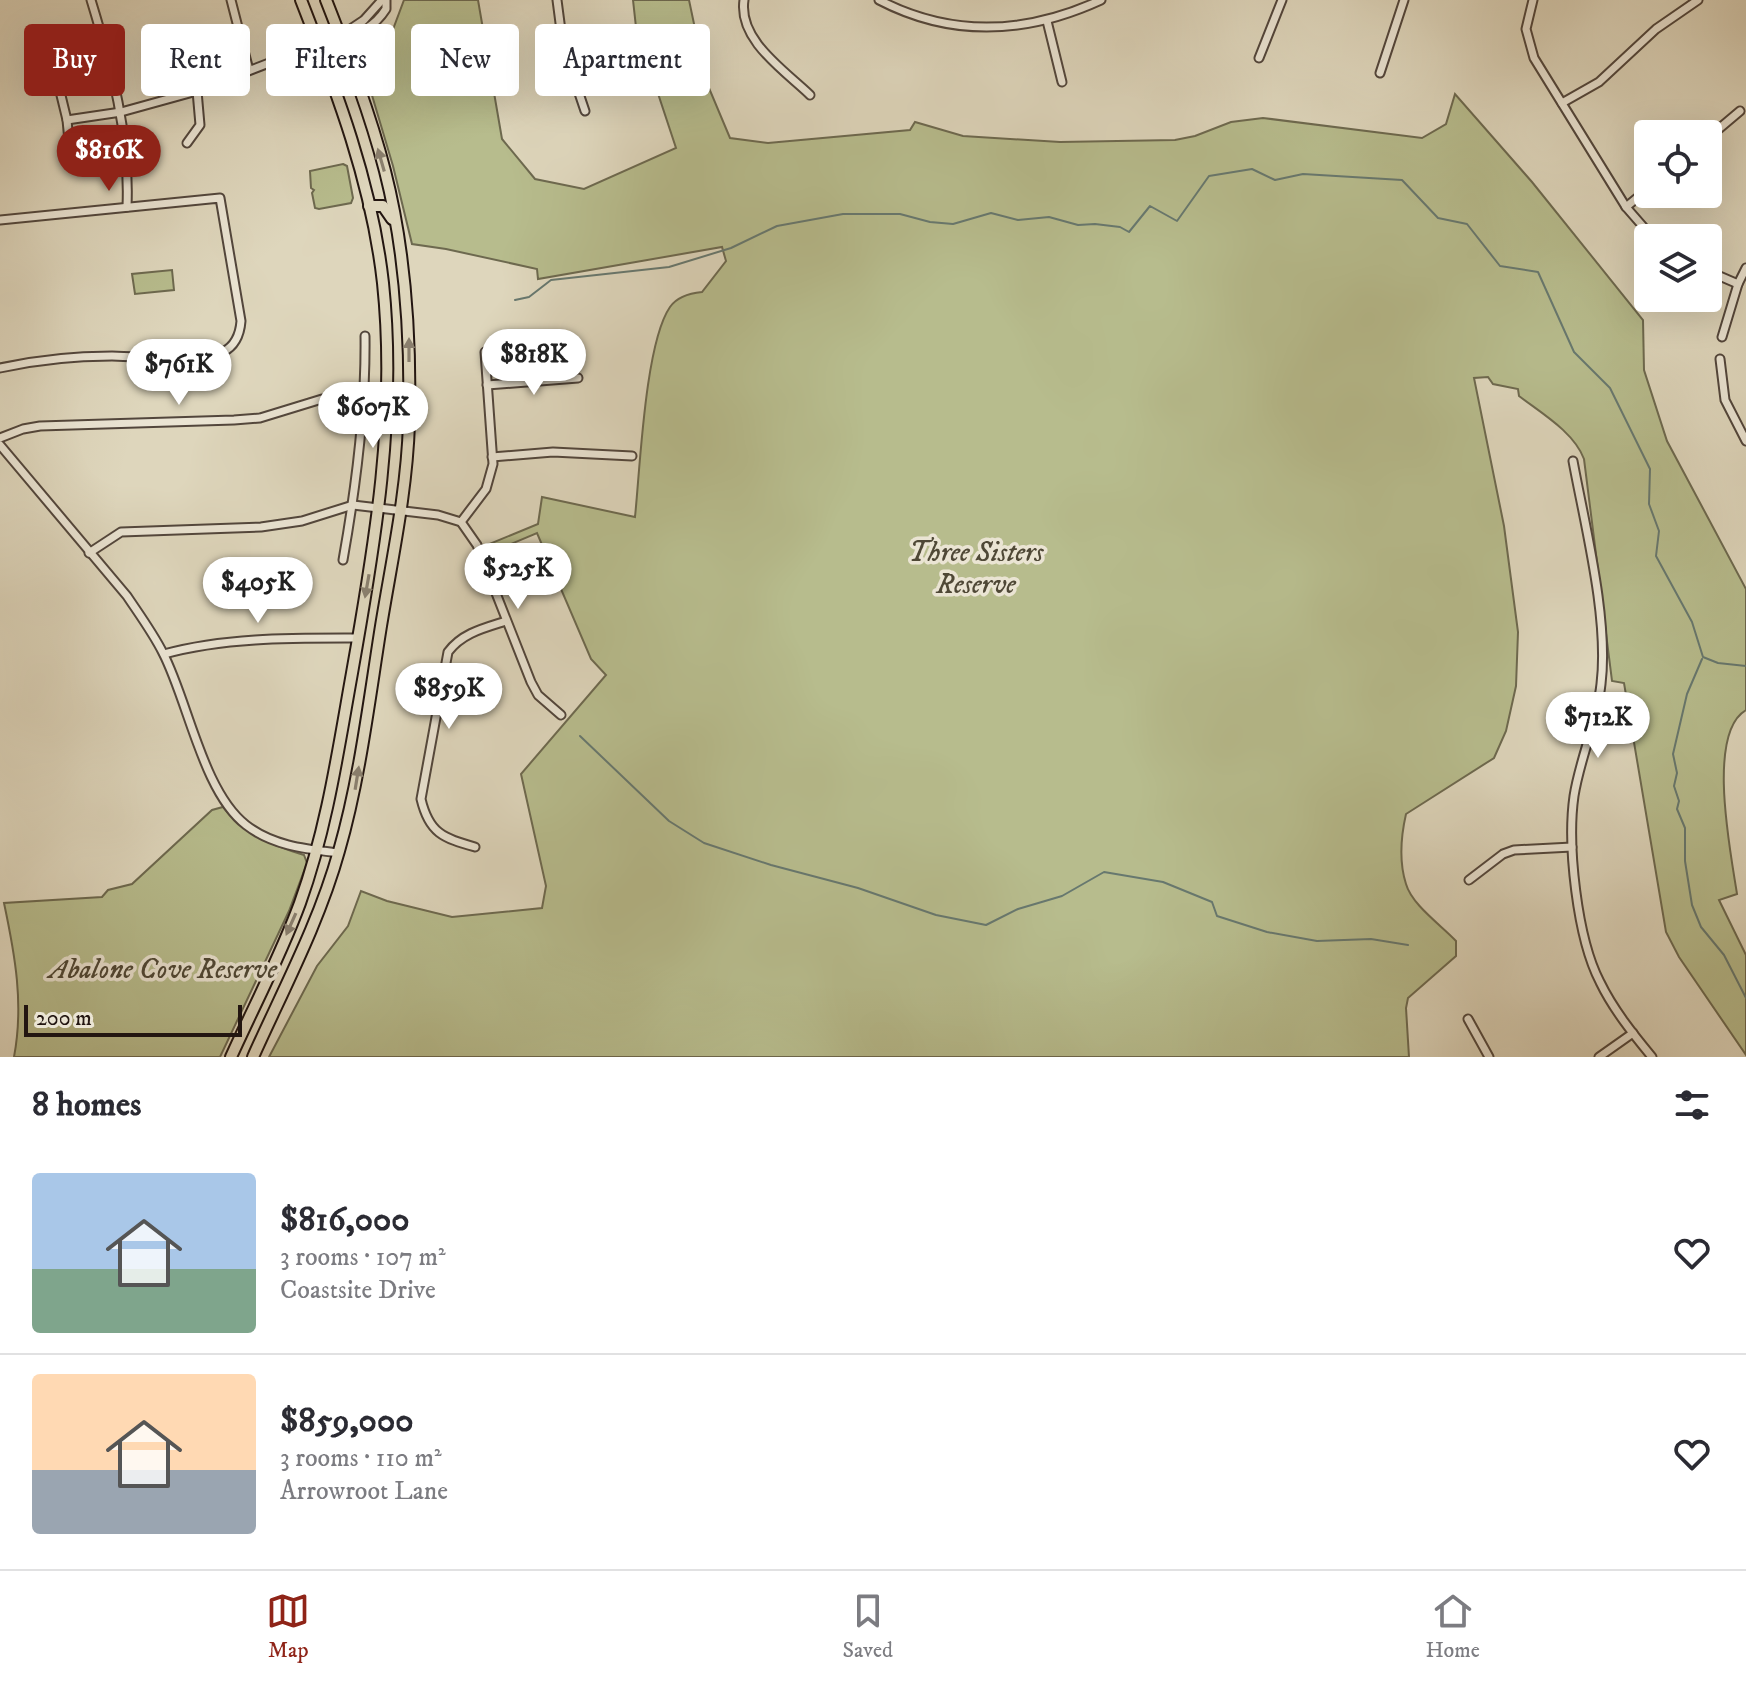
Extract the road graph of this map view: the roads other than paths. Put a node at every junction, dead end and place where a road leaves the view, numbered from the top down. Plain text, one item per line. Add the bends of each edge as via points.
1 (91, 0) edge
2 (231, 0) edge
3 (301, 0) edge
4 (326, 0) edge
5 (384, 0) edge
6 (557, 0) edge
7 (744, 0) edge
8 (879, 0) edge
9 (1101, 0) edge
10 (1282, 0) edge
11 (1404, 0) edge
12 (1533, 0) edge
13 (1698, 0) edge
14 (1047, 21) junction
15 (237, 24) edge
16 (310, 24) edge
17 (335, 24) edge
18 (374, 24) edge
19 (1259, 58) dead end
20 (1380, 73) dead end
21 (1062, 82) dead end
22 (810, 95) dead end
23 (61, 96) edge
24 (179, 96) edge
25 (197, 96) edge
26 (337, 96) edge
27 (360, 96) edge
28 (1562, 103) junction
29 (585, 111) dead end
30 (1740, 111) dead end
31 (121, 112) junction
32 (67, 120) junction
33 (1722, 126) edge
34 (187, 143) dead end
35 (71, 162) dead end
36 (1634, 200) edge
37 (369, 206) junction
38 (127, 207) junction
39 (1626, 207) junction
40 (0, 220) edge
41 (1641, 224) edge
42 (400, 256) junction
43 (1746, 268) edge
44 (1722, 277) edge
45 (1738, 284) junction
46 (365, 336) dead end
47 (1722, 337) dead end
48 (485, 352) dead end
49 (1720, 359) dead end
50 (0, 368) edge
51 (578, 378) dead end
52 (487, 385) junction
53 (363, 398) junction
54 (0, 438) edge
55 (1746, 441) edge
56 (0, 445) edge
57 (632, 456) dead end
58 (492, 457) junction
59 (1573, 461) dead end
60 (353, 505) junction
61 (380, 509) junction
62 (400, 512) junction
63 (461, 522) junction
64 (89, 553) junction
65 (343, 560) dead end
66 (506, 621) junction
67 (358, 638) junction
68 (164, 654) junction
69 (561, 715) dead end
70 (475, 847) dead end
71 (1572, 847) junction
72 (317, 850) junction
73 (339, 853) junction
74 (1469, 880) dead end
75 (1468, 1019) dead end
76 (1633, 1033) junction
77 (231, 1057) edge
78 (253, 1057) edge
79 (1489, 1057) edge
80 (1599, 1057) edge
81 (1652, 1057) edge

1 - 31 street
2 - 15 street
3 - 16 main road
4 - 17 main road
5 - 18 street via 386,9
6 - 29 street via 563,46
7 - 22 street via 750,35
8 - 14 street via 914,16 969,26
9 - 14 street
10 - 19 street
11 - 20 street
12 - 28 street via 1527,16 1528,44
13 - 28 street via 1656,29 1599,82
14 - 21 street
23 - 32 street
24 - 31 street
25 - 34 street via 200,125
26 - 37 main road
42 -> 27 main road via 384,170
28 - 39 street
30 - 33 street
31 - 32 street
31 - 38 street
32 - 35 street
36 - 39 street
37 - 42 main road via 387,209
37 - 61 main road via 386,333
38 - 40 street
38 - 50 street via 220,198 241,321 232,346 195,358 109,356
39 - 41 street
62 -> 42 main road via 409,426 409,339
43 - 45 street
44 - 45 street
45 - 47 street
46 - 53 street
48 - 52 street
49 - 55 street via 1725,400
51 - 52 street
52 - 58 street
53 - 54 street via 322,399 260,418 40,426
53 - 60 street
56 - 64 street
57 - 58 street via 553,452
58 - 63 street via 486,489
59 - 71 street via 1603,647 1601,685 1574,798
60 - 61 street
60 - 64 street via 261,527 121,532
60 - 65 street
61 - 62 street
61 -> 67 main road
62 - 63 street
73 -> 62 main road
63 - 66 street via 477,545
64 - 68 street via 127,596
66 - 69 street via 538,695
66 - 70 street via 467,634 448,652 421,799 435,830 447,840
67 - 68 street via 219,644
67 - 72 main road
68 - 72 street via 231,811 284,845
71 - 74 street via 1514,850
71 - 76 street via 1588,951 1599,982
72 - 73 street
72 -> 77 main road via 299,905
73 - 78 main road via 319,911
75 - 79 street
76 - 80 street
76 - 81 street

